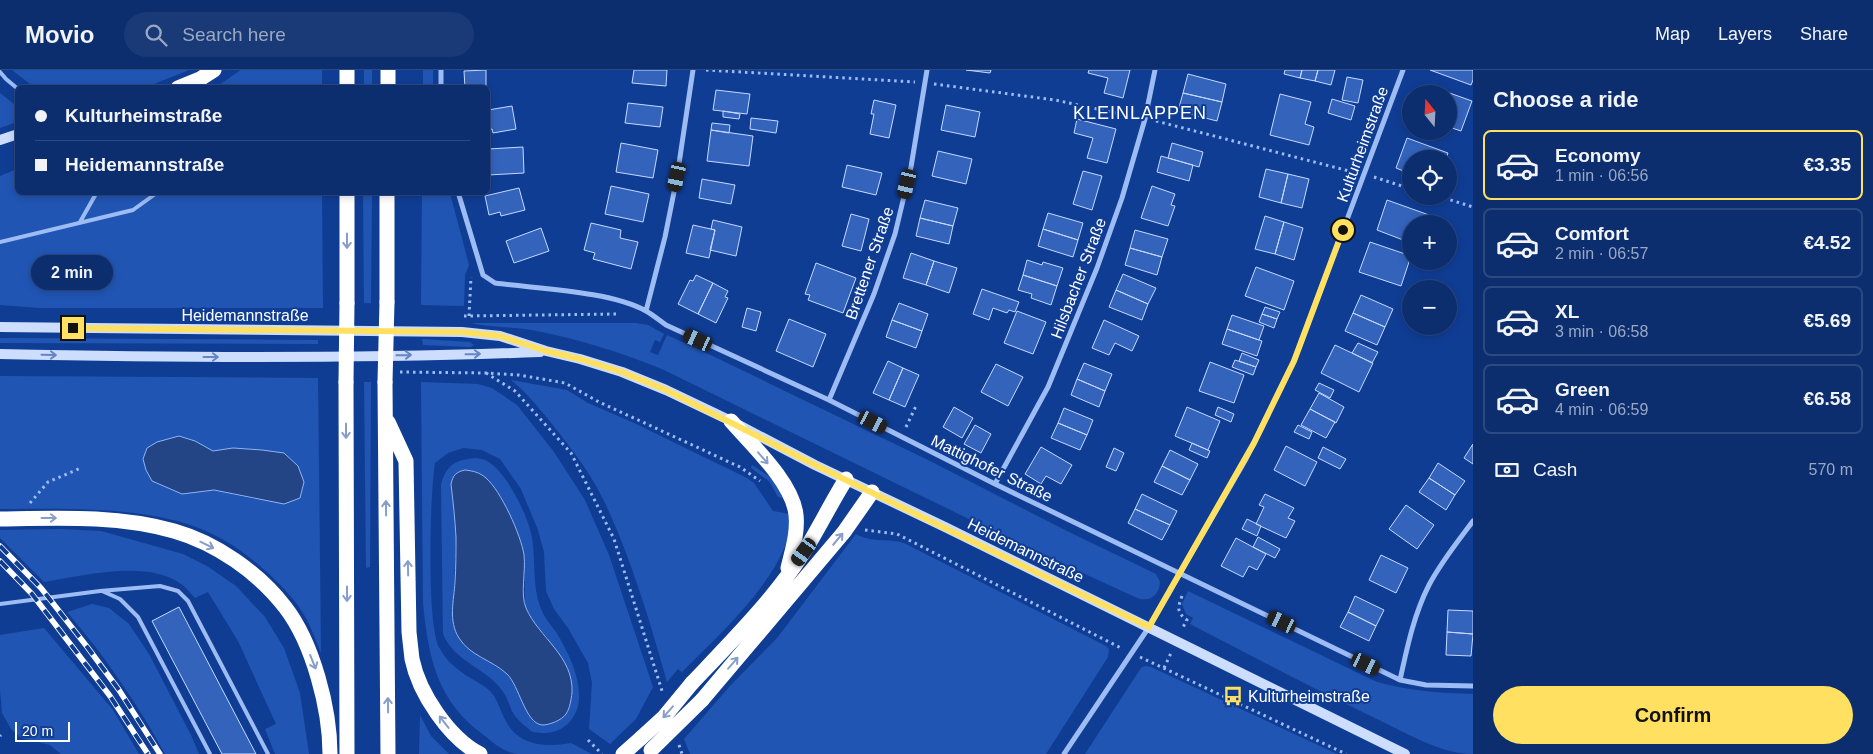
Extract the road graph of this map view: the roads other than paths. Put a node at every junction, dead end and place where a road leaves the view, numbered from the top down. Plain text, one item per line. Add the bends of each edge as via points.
1 (214, 70) edge
2 (348, 70) edge
3 (388, 70) edge
4 (441, 70) edge
5 (693, 70) edge
6 (927, 70) edge
7 (1155, 70) edge
8 (1403, 70) edge
9 (0, 72) edge
10 (185, 85) edge
11 (348, 85) edge
12 (388, 85) edge
13 (441, 85) edge
14 (15, 86) edge
15 (15, 135) edge
16 (0, 140) edge
17 (95, 195) edge
18 (154, 195) edge
19 (347, 195) edge
20 (387, 195) edge
21 (459, 195) edge
22 (80, 222) junction
23 (0, 242) edge
24 (646, 311) junction
25 (0, 327) edge
26 (546, 351) junction
27 (0, 354) edge
28 (829, 400) junction
29 (385, 416) junction
30 (731, 421) junction
31 (846, 479) junction
32 (995, 484) junction
33 (872, 492) junction
34 (0, 519) edge
35 (1473, 521) edge
36 (1181, 573) junction
37 (785, 577) junction
38 (100, 590) junction
39 (0, 604) edge
40 (1149, 627) junction
41 (1400, 680) junction
42 (1473, 686) edge
43 (649, 752) edge
44 (210, 754) edge
45 (268, 754) edge
46 (330, 754) edge
47 (347, 754) edge
48 (388, 754) edge
49 (480, 754) edge
50 (623, 754) edge
51 (1064, 754) edge
52 (1405, 754) edge

1 - 10 highway
2 - 11 highway
3 - 12 highway
4 - 13 street
5 - 24 street via 677,177
6 - 28 street, Brettener Straße via 911,167 895,234 874,294
7 - 32 street, Hilsbacher Straße via 1145,119 1122,198 1097,268 1048,387
8 - 36 street, Kulturheimstraße via 1294,361 1246,459
9 - 14 lane
15 - 16 main road
17 - 22 lane
18 - 22 lane via 133,210
19 -> 47 highway, bridge
20 - 29 highway, bridge
21 - 24 street, Mattighofer Straße via 483,275 495,283 599,297
22 - 23 lane
24 - 28 street, Mattighofer Straße via 666,324
25 - 26 main road, Heidemannstraße via 462,332 500,336
27 -> 26 main road, Heidemannstraße via 320,357
26 - 30 main road, Heidemannstraße via 622,372
28 - 32 street, Mattighofer Straße
48 -> 29 highway
49 -> 29 highway via 453,733 436,710 422,689 412,660 406,461
30 - 31 main road, Heidemannstraße
30 -> 37 highway via 786,485 794,504 797,516 794,543
31 - 33 main road, Heidemannstraße
31 - 37 highway via 804,552
32 - 36 street, Mattighofer Straße
33 - 40 main road, Heidemannstraße
43 -> 33 highway, bridge via 702,700 851,523
34 -> 46 highway via 87,518 150,526 175,531 209,545 239,563 264,583 286,608 304,639 317,672 330,738
35 - 41 street via 1429,585
36 - 40 street, Kulturheimstraße
36 - 41 street, Mattighofer Straße
37 -> 50 highway, bridge via 752,620 664,717
38 - 39 lane
38 - 44 lane via 120,599 138,616
38 - 45 lane via 160,586 178,591 188,601
40 - 51 street, Kulturheimstraße
40 - 52 main road, Heidemannstraße
41 - 42 street, Mattighofer Straße via 1426,685

